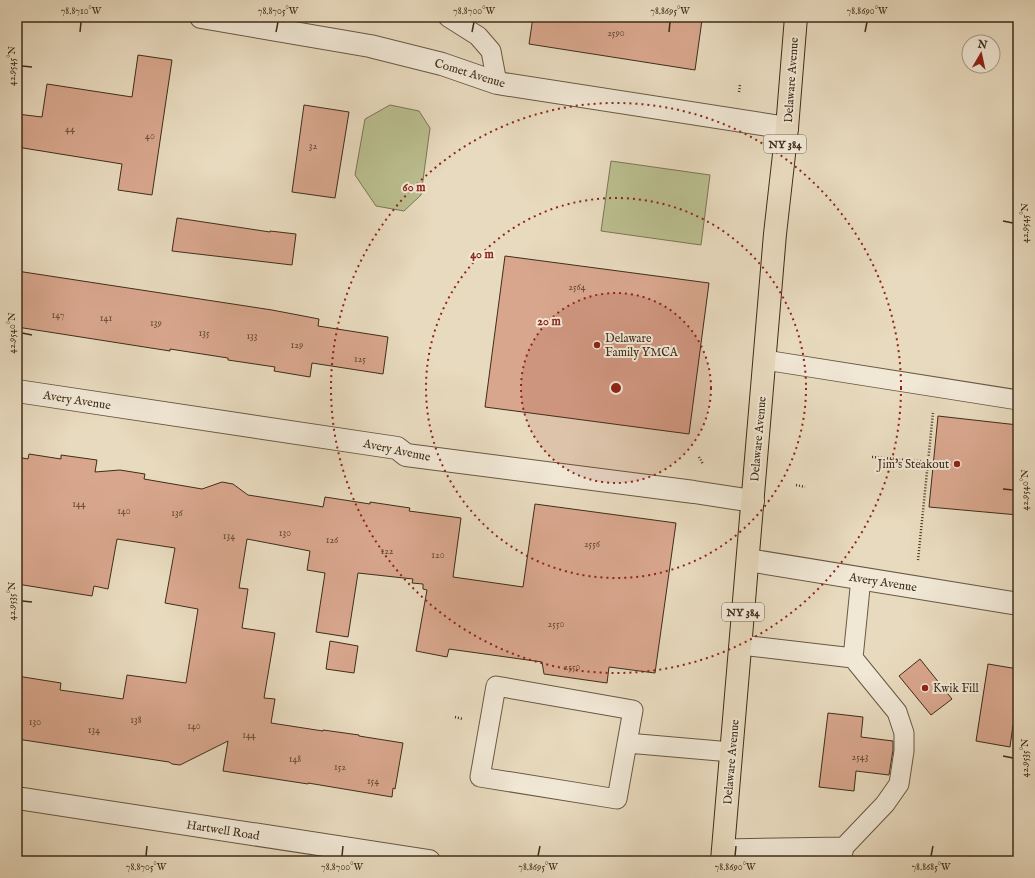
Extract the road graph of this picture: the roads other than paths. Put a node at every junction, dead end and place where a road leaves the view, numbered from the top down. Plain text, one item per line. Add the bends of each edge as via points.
1 (201, 17) edge
2 (448, 17) edge
3 (796, 17) edge
4 (497, 83) junction
5 (787, 128) junction
6 (765, 360) junction
7 (17, 391) edge
8 (1018, 400) edge
9 (753, 501) junction
10 (748, 560) junction
11 (861, 578) junction
12 (1018, 604) edge
13 (741, 645) junction
14 (853, 658) junction
15 (627, 743) junction
16 (732, 752) junction
17 (17, 798) edge
18 (843, 854) edge
19 (722, 855) edge
20 (429, 861) edge

1 - 4 street, Comet Avenue via 370,46 442,64
2 - 4 lane via 478,36 491,51
3 - 5 main road, Delaware Avenue / NY 384
4 - 5 street, Comet Avenue
5 - 6 main road, Delaware Avenue / NY 384
6 - 8 lane
6 - 9 main road, Delaware Avenue / NY 384
7 - 9 street, Avery Avenue via 397,448 414,456
9 - 10 main road, Delaware Avenue / NY 384
10 - 11 street, Avery Avenue
10 - 13 main road, Delaware Avenue / NY 384
11 - 12 street, Avery Avenue
11 - 14 lane
13 - 14 lane
13 - 16 main road, Delaware Avenue / NY 384
14 - 18 lane via 897,712 904,733 904,752 899,784
15 - 15 lane via 632,710 496,686 480,777 617,799
15 - 16 lane
16 - 19 main road, Delaware Avenue / NY 384
17 - 20 street, Hartwell Road
18 - 19 lane

